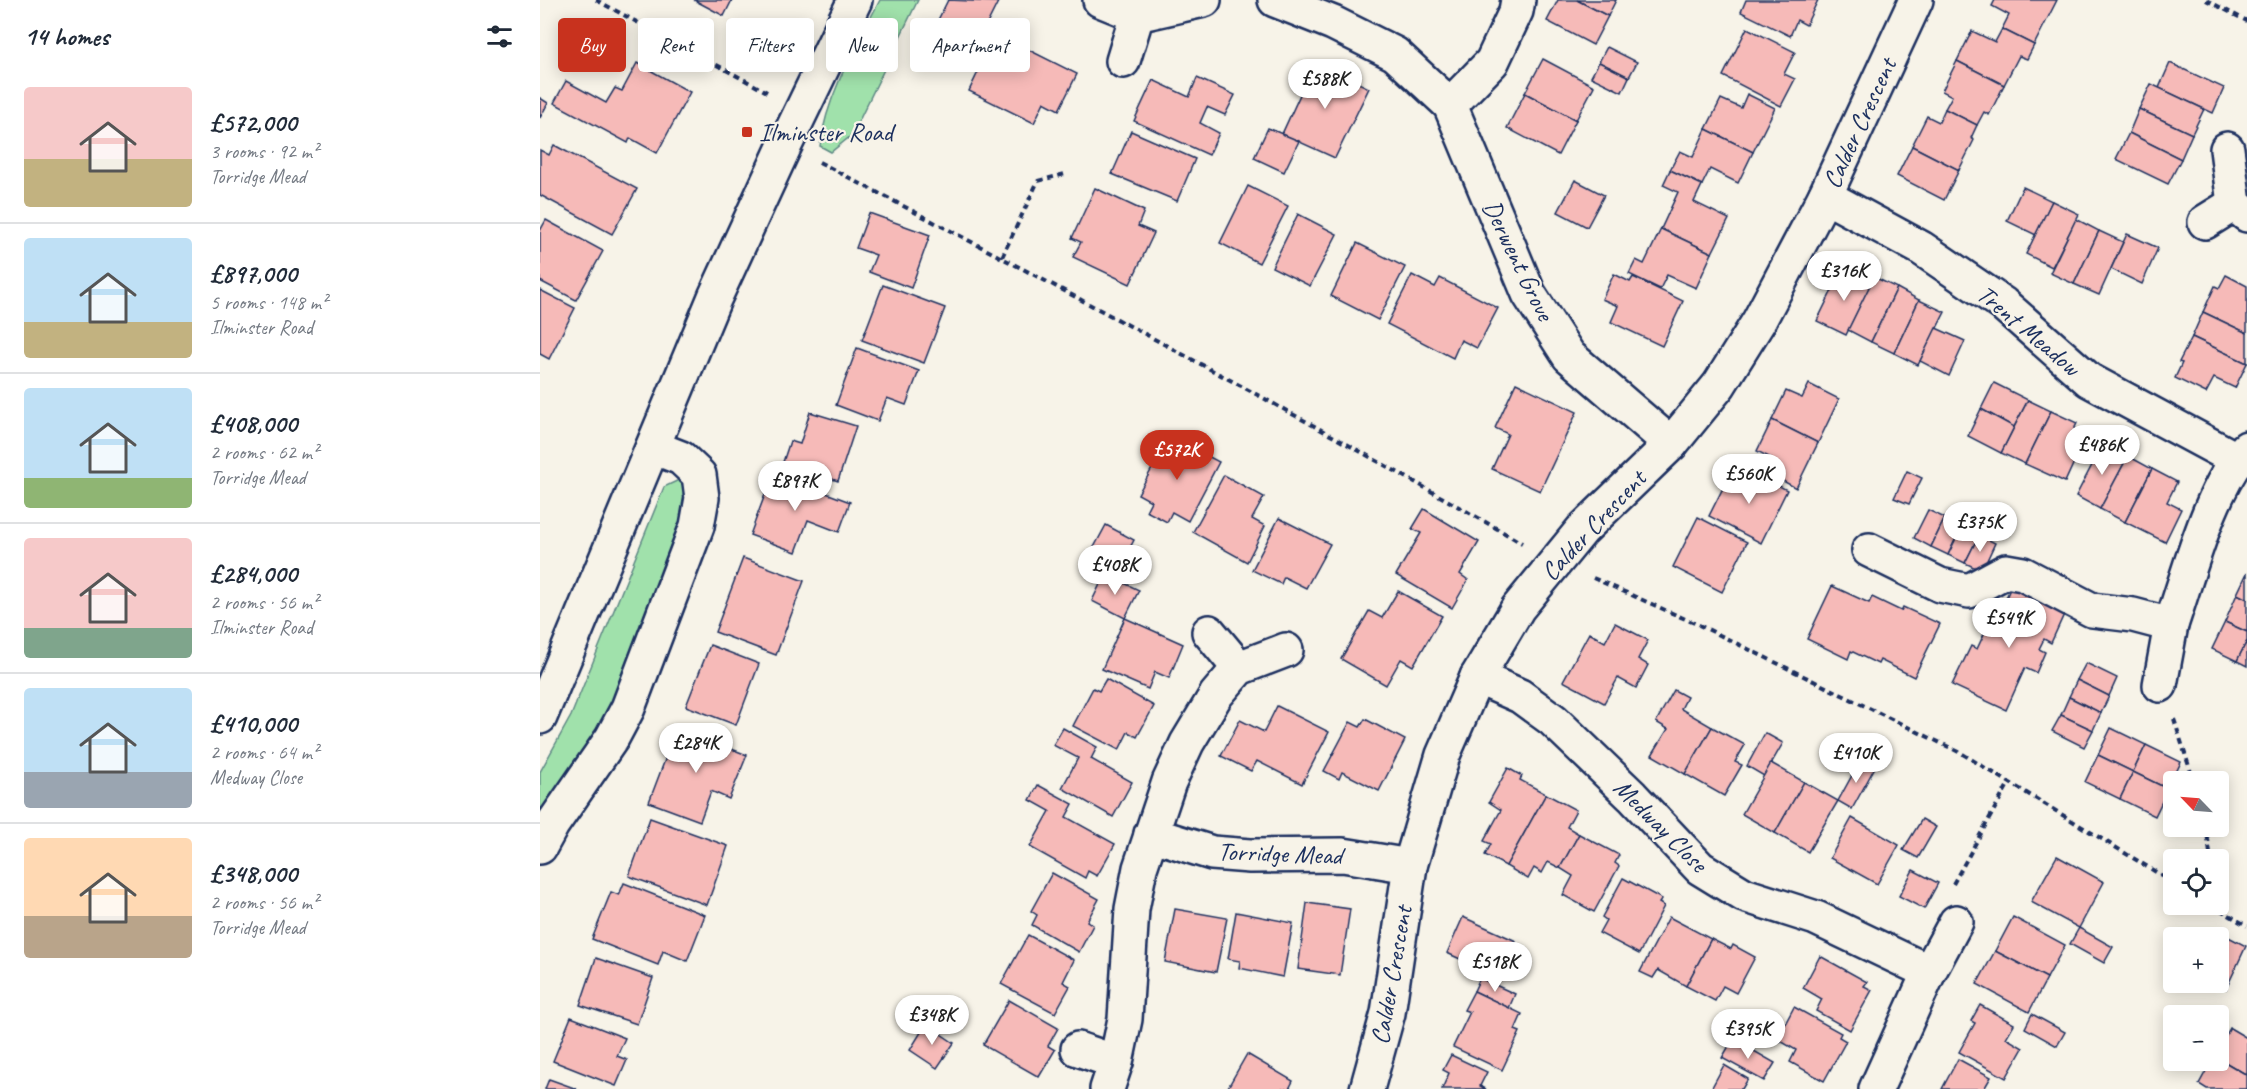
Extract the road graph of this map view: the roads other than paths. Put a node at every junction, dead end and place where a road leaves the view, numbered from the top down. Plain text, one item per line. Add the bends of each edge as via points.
1 (855, 0) edge
2 (1100, 0) edge
3 (1204, 0) edge
4 (1275, 0) edge
5 (1518, 0) edge
6 (1916, 0) edge
7 (1137, 15) junction
8 (1122, 61) dead end
9 (1450, 105) junction
10 (2227, 149) dead end
11 (1825, 196) junction
12 (2240, 209) edge
13 (2205, 222) dead end
14 (1671, 444) junction
15 (653, 447) junction
16 (2242, 454) edge
17 (1869, 550) dead end
18 (2171, 625) junction
19 (1209, 632) dead end
20 (1286, 650) dead end
21 (1239, 668) junction
22 (1477, 677) junction
23 (2160, 685) road end
24 (540, 717) edge
25 (1151, 834) junction
26 (540, 848) edge
27 (1410, 866) junction
28 (1956, 922) dead end
29 (1929, 972) junction
30 (1078, 1049) dead end
31 (1111, 1075) edge
32 (1367, 1089) edge
33 (1876, 1089) edge

1 - 15 street via 715,297
2 - 7 street
3 - 7 street
4 - 9 street, Derwent Grove via 1395,54
5 - 9 street via 1492,62
6 - 11 street, Calder Crescent
7 - 8 street
9 - 14 street, Derwent Grove via 1529,294 1569,356
10 - 12 street
11 - 14 street, Calder Crescent via 1759,321 1719,385
11 - 16 street, Trent Meadow via 1921,248 2003,304 2089,380
12 - 13 street
14 - 22 street, Calder Crescent via 1582,530 1518,608
15 - 24 street
15 - 26 street via 681,458 699,475 702,498 697,526 628,708
16 - 18 street, Trent Meadow via 2206,521
17 - 18 street via 1940,585 1969,591 2006,571 2023,574 2092,610
18 - 23 street, Trent Meadow
19 - 21 street
20 - 21 street
21 - 25 street via 1216,695 1187,743
22 - 27 street, Calder Crescent via 1443,755
22 - 29 street, Medway Close via 1520,696 1553,720 1616,779 1700,868 1744,895 1816,918
25 - 27 street, Torridge Mead via 1212,853 1342,855
25 - 31 street via 1132,909 1125,1018
27 - 32 street, Calder Crescent via 1388,1013
28 - 29 street
29 - 33 street
30 - 31 street

